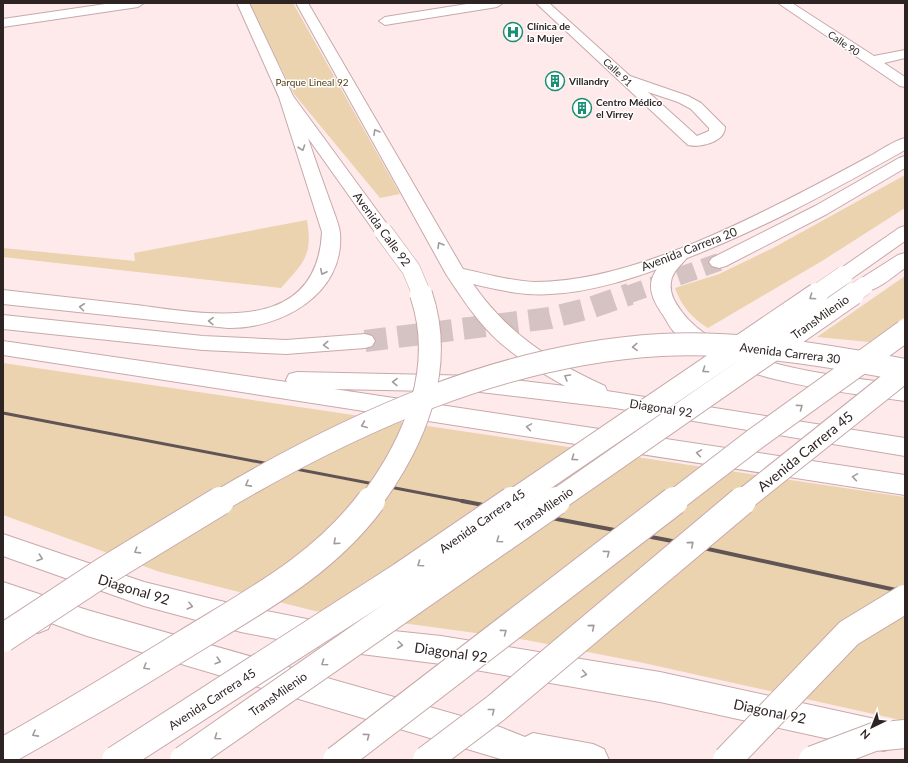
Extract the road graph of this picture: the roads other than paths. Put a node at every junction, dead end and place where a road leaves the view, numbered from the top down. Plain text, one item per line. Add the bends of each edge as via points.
1 (138, 3) edge
2 (243, 3) edge
3 (302, 3) edge
4 (497, 3) edge
5 (542, 3) edge
6 (784, 3) edge
7 (385, 21) dead end
8 (3, 23) edge
9 (905, 54) edge
10 (872, 61) junction
11 (625, 79) junction
12 (905, 83) edge
13 (286, 98) junction
14 (905, 143) edge
15 (905, 161) edge
16 (905, 232) edge
17 (680, 255) junction
18 (905, 259) edge
19 (719, 262) tunnel mouth
20 (456, 274) junction
21 (854, 280) junction
22 (3, 297) edge
23 (3, 322) edge
24 (905, 331) edge
25 (365, 341) tunnel mouth
26 (3, 348) edge
27 (905, 370) edge
28 (200, 377) junction
29 (905, 393) edge
30 (615, 400) junction
31 (905, 447) edge
32 (905, 485) edge
33 (3, 545) edge
34 (3, 594) edge
35 (905, 599) edge
36 (3, 618) edge
37 (87, 623) junction
38 (3, 638) edge
39 (905, 734) edge
40 (905, 741) edge
41 (500, 743) junction
42 (3, 752) edge
43 (116, 760) edge
44 (184, 760) edge
45 (336, 760) edge
46 (427, 760) edge
47 (547, 760) edge
48 (593, 760) edge
49 (727, 760) edge
50 (813, 760) edge

1 - 8 main road
2 - 13 main road, Avenida Calle 92
20 -> 3 main road
4 - 7 main road
5 - 11 main road, Calle 91
6 - 10 main road, Calle 90
9 - 10 main road
10 - 12 main road, Calle 90
11 - 11 main road, Calle 91 via 694,142 717,132 717,127 696,106
13 -> 22 main road via 331,232 332,247 329,259 318,282 300,301 264,316 244,321 224,321
13 -> 42 main road, Avenida Calle 92, bridge via 403,255 418,283 428,314 432,348 428,386 416,427 394,469 362,513 318,558 265,595
14 - 17 main road, Avenida Carrera 20 via 794,204 732,234
15 - 19 main road via 821,210
16 - 21 main road
17 - 20 main road, Avenida Carrera 20 via 598,282 563,287 532,288
17 - 29 main road via 667,268 660,280 662,295 669,311 680,324 708,345 738,360 778,372
18 - 21 main road, TransMilenio
30 -> 20 main road via 578,383 508,337 472,298
21 -> 43 main road, Avenida Carrera 45, bridge
21 -> 44 main road, TransMilenio, bridge
25 -> 23 main road via 286,347 211,343
45 -> 24 main road, bridge via 749,444
26 - 28 main road, Diagonal 92
27 -> 38 main road, Avenida Carrera 30, bridge via 814,354 722,345 629,347 515,368 439,393 347,432 229,494
46 -> 27 main road, Avenida Carrera 45, bridge via 496,708 773,476
30 -> 28 main road, Diagonal 92 via 480,384
32 -> 28 main road, Diagonal 92
30 - 31 main road, Diagonal 92
33 -> 40 main road, Diagonal 92 via 144,594 241,619 337,638 441,650 660,687
34 - 37 main road
35 - 49 main road, bridge via 849,633
36 - 37 main road
37 -> 41 main road
39 - 50 main road, bridge via 874,737
41 - 47 main road
41 - 48 main road

